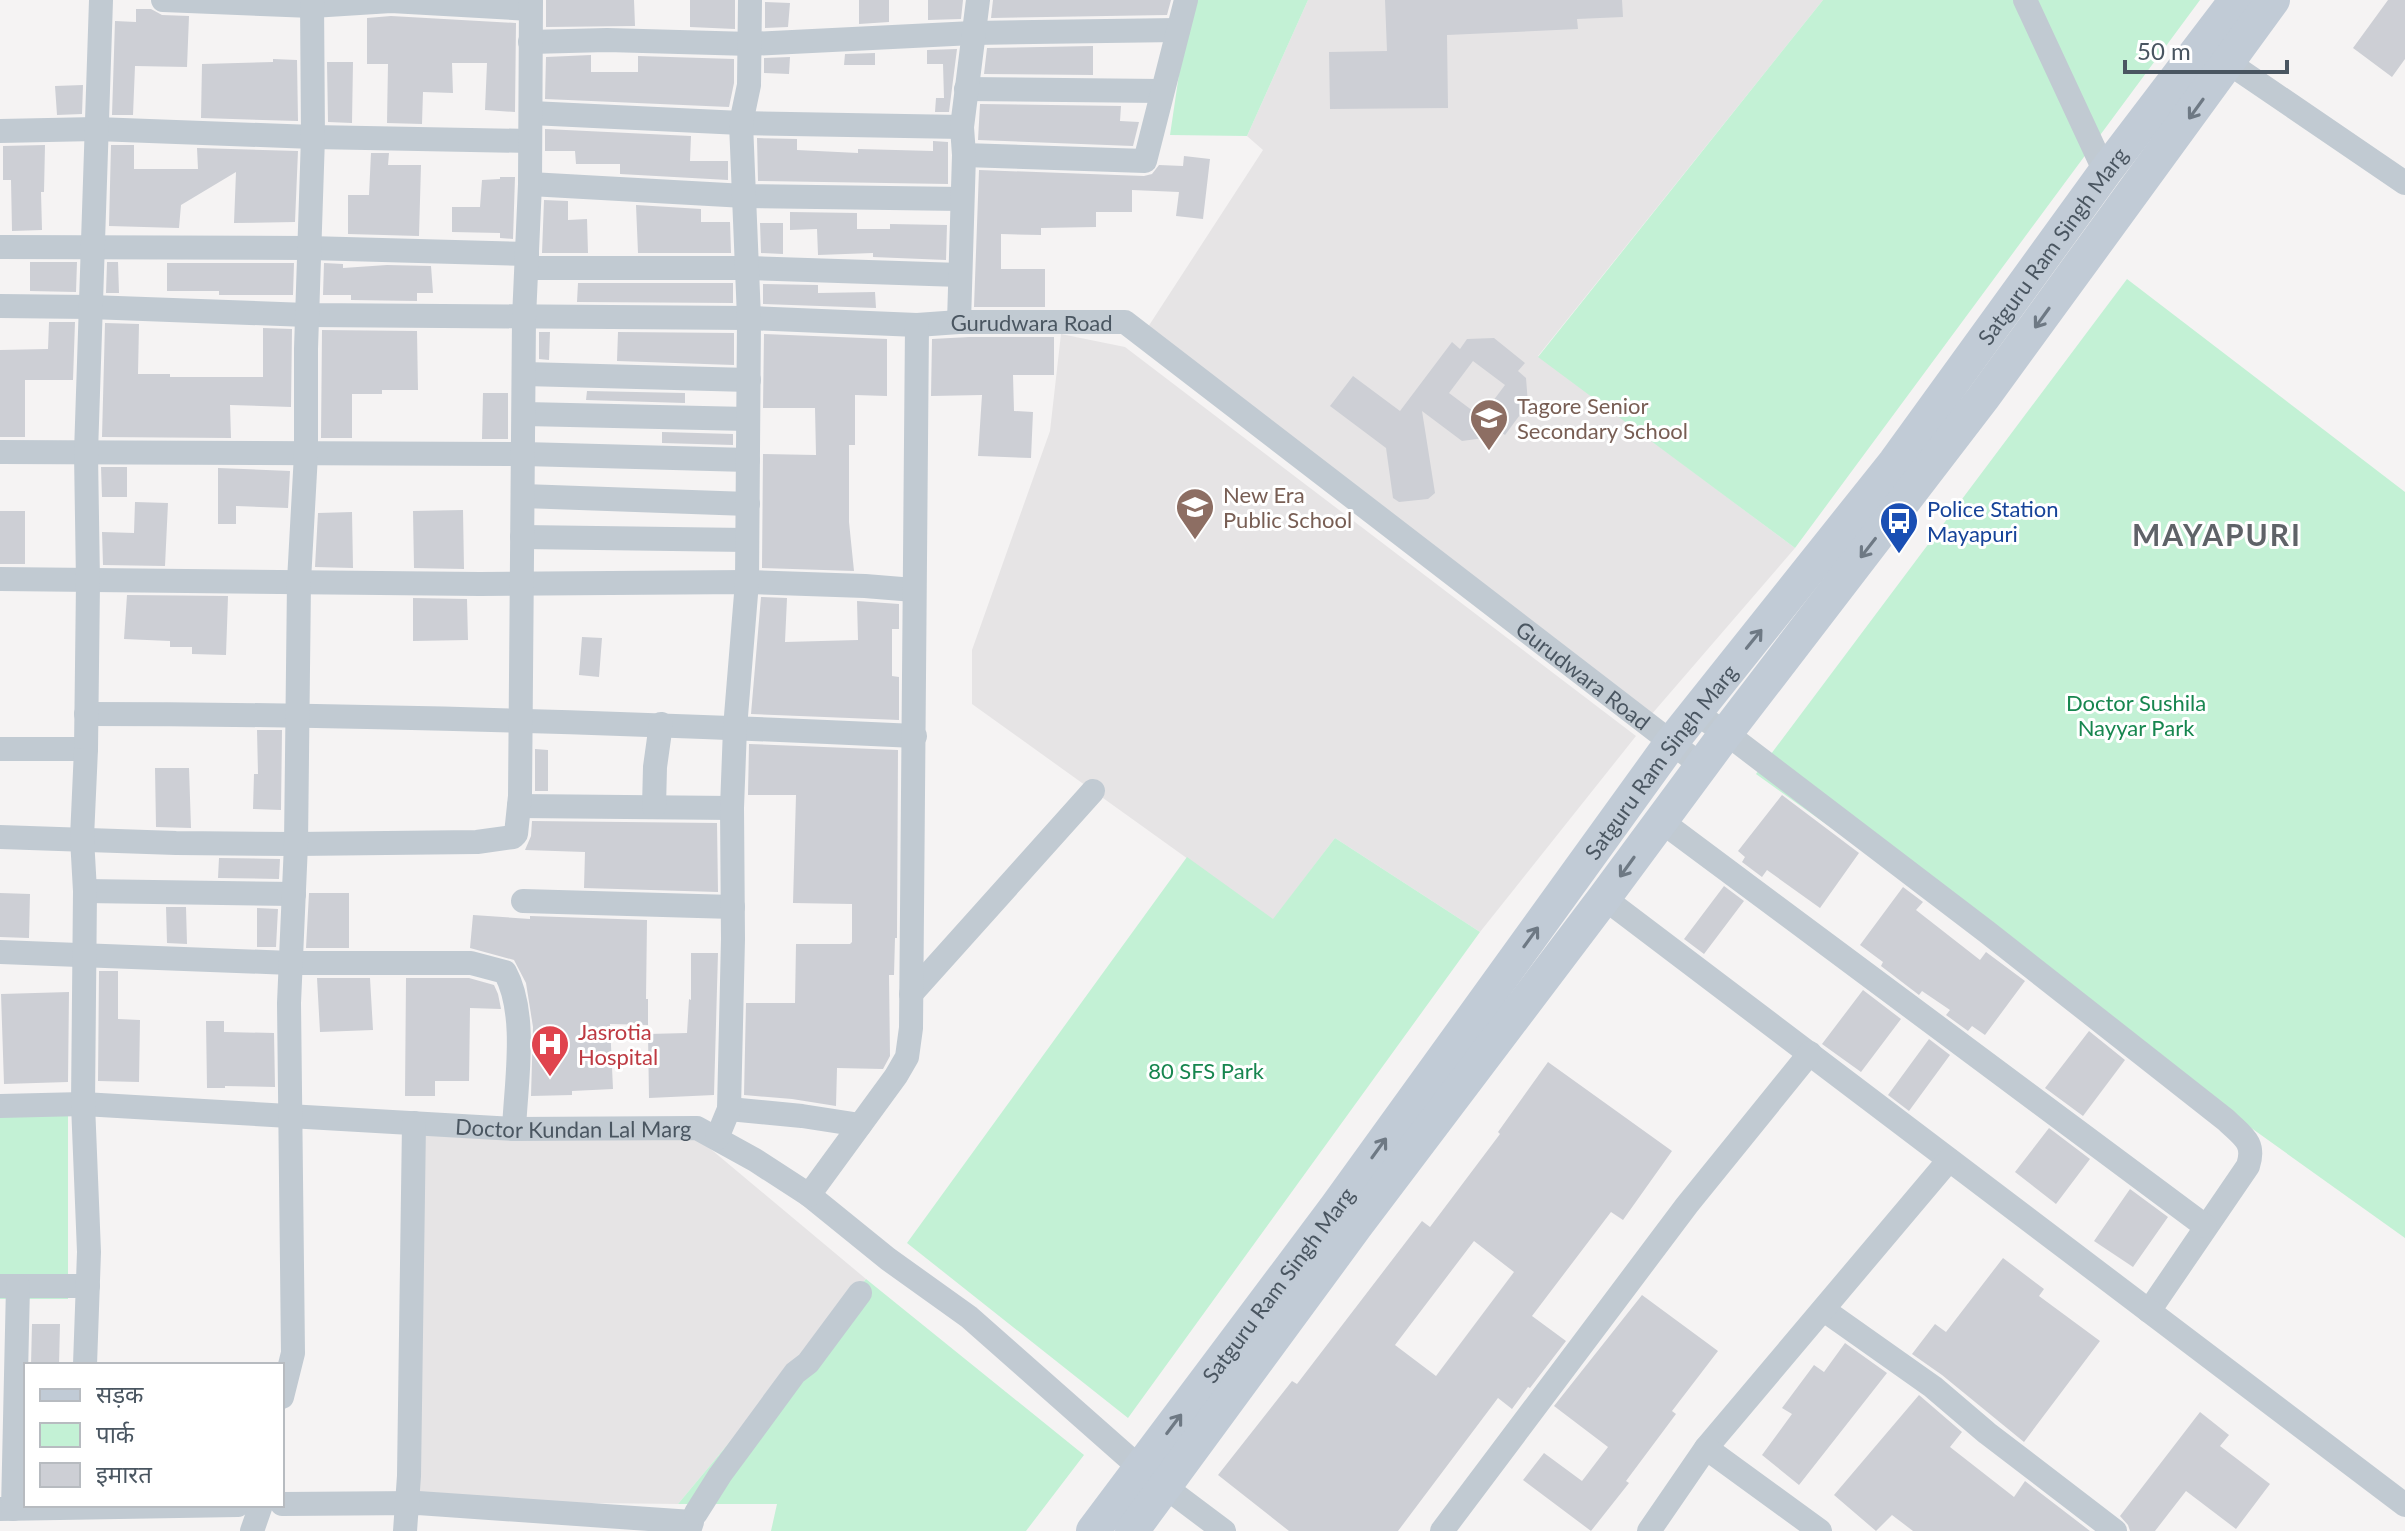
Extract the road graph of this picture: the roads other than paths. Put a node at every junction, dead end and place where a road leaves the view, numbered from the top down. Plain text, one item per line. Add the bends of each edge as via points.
1 (101, 0) edge
2 (163, 0) edge
3 (750, 0) edge
4 (978, 0) edge
5 (1186, 0) edge
6 (2025, 0) edge
7 (2236, 0) edge
8 (2273, 0) edge
9 (312, 3) edge
10 (530, 4) edge
11 (1178, 30) junction
12 (973, 33) junction
13 (530, 42) junction
14 (751, 44) junction
15 (2229, 63) junction
16 (966, 89) junction
17 (1161, 91) junction
18 (531, 113) junction
19 (741, 123) junction
20 (962, 127) junction
21 (96, 129) junction
22 (0, 131) edge
23 (313, 137) junction
24 (530, 141) junction
25 (964, 155) junction
26 (2105, 172) junction
27 (2405, 183) edge
28 (530, 184) junction
29 (745, 196) junction
30 (962, 199) junction
31 (93, 246) junction
32 (0, 247) edge
33 (309, 248) junction
34 (527, 261) junction
35 (748, 268) junction
36 (960, 275) junction
37 (0, 306) edge
38 (90, 307) junction
39 (307, 315) junction
40 (524, 318) junction
41 (749, 318) junction
42 (959, 322) junction
43 (917, 325) junction
44 (525, 374) junction
45 (749, 380) junction
46 (525, 414) junction
47 (748, 419) junction
48 (0, 452) edge
49 (86, 453) junction
50 (306, 454) junction
51 (524, 454) junction
52 (748, 460) junction
53 (523, 496) junction
54 (748, 504) junction
55 (522, 537) junction
56 (747, 540) junction
57 (0, 579) edge
58 (299, 581) junction
59 (88, 582) junction
60 (747, 582) junction
61 (521, 584) junction
62 (914, 590) junction
63 (1695, 713) junction
64 (86, 714) junction
65 (297, 714) junction
66 (520, 721) junction
67 (661, 724) junction
68 (735, 728) junction
69 (1726, 733) junction
70 (915, 736) junction
71 (1671, 743) junction
72 (0, 749) edge
73 (86, 749) junction
74 (1702, 766) junction
75 (1093, 791) dead end
76 (519, 806) junction
77 (654, 807) junction
78 (732, 808) junction
79 (1661, 821) junction
80 (0, 837) edge
81 (82, 838) junction
82 (296, 844) junction
83 (85, 891) junction
84 (294, 894) junction
85 (1604, 898) junction
86 (523, 901) dead end
87 (733, 907) junction
88 (0, 952) edge
89 (84, 957) junction
90 (291, 963) junction
91 (911, 994) junction
92 (1810, 1053) junction
93 (83, 1104) junction
94 (0, 1106) edge
95 (729, 1109) junction
96 (290, 1115) junction
97 (414, 1123) junction
98 (860, 1125) junction
99 (514, 1129) junction
100 (717, 1138) junction
101 (1949, 1160) junction
102 (809, 1195) junction
103 (2205, 1226) junction
104 (888, 1259) junction
105 (9, 1286) edge
106 (88, 1286) junction
107 (1824, 1310) junction
108 (2149, 1311) junction
109 (85, 1363) edge
110 (284, 1389) edge
111 (1706, 1448) junction
112 (1153, 1478) junction
113 (408, 1503) junction
114 (284, 1504) edge
115 (2405, 1505) edge
116 (207, 1507) edge
117 (260, 1507) edge
118 (7, 1509) edge
119 (81, 1515) edge
120 (692, 1522) edge
121 (252, 1531) edge
122 (405, 1531) edge
123 (1093, 1531) edge
124 (1132, 1531) edge
125 (1224, 1531) edge
126 (1442, 1531) edge
127 (1649, 1531) edge
128 (1820, 1531) edge
129 (2115, 1531) edge

1 - 21 street
2 - 9 street
3 - 14 street
4 - 12 street
5 - 11 street
6 - 26 street
7 - 26 main road, Satguru Ram Singh Marg
8 - 15 main road, Satguru Ram Singh Marg
9 - 10 street
9 - 23 street
10 - 13 street
11 - 12 street
11 - 17 street
12 - 14 street
12 - 16 street
13 - 14 street
13 - 18 street
14 - 19 street
15 - 27 street
15 -> 69 main road, Satguru Ram Singh Marg via 1983,398
16 - 17 street
16 - 20 street
17 - 25 street via 1145,161
18 - 19 street
18 - 24 street
19 - 20 street
19 - 29 street
20 - 25 street
21 - 22 street
21 - 23 street
21 - 31 street
23 - 24 street
23 - 33 street
24 - 28 street
25 - 30 street
63 -> 26 main road, Satguru Ram Singh Marg via 1895,462
28 - 29 street
28 - 34 street
29 - 30 street
29 - 35 street
30 - 36 street
31 - 32 street
31 - 33 street
31 - 38 street
33 - 34 street
33 - 39 street
34 - 35 street
34 - 40 street
35 - 36 street
35 - 41 street
36 - 42 street
37 - 38 street, Gurudwara Road
38 - 39 street, Gurudwara Road
38 - 49 street
39 - 40 street, Gurudwara Road
39 - 50 street
40 - 41 street, Gurudwara Road
40 - 44 street
41 - 43 street, Gurudwara Road
41 - 45 street
42 - 43 street, Gurudwara Road
42 - 71 street, Gurudwara Road via 1125,322
43 - 62 street
44 - 45 street
44 - 46 street
45 - 47 street
46 - 47 street
46 - 51 street
47 - 52 street
48 - 49 street
49 - 50 street
49 - 59 street
50 - 51 street
50 - 58 street
51 - 52 street
51 - 53 street
52 - 54 street
53 - 54 street
53 - 55 street
54 - 56 street
55 - 56 street
55 - 61 street
56 - 60 street
57 - 59 street
58 - 59 street
58 - 61 street
58 - 65 street
59 - 64 street
60 - 61 street
60 - 62 street
60 - 68 street
61 - 66 street
62 - 70 street
63 - 69 street
63 - 71 main road, Satguru Ram Singh Marg
64 - 65 street
64 - 73 street
65 - 66 street
65 - 82 street
66 - 67 street
66 - 76 street
67 - 68 street
67 - 77 street
68 - 70 street
68 - 78 street
69 - 74 main road, Satguru Ram Singh Marg
69 - 103 street via 2000,942 2249,1143 2248,1166
70 - 91 street
71 - 74 street, Gurudwara Road
112 -> 71 main road, Satguru Ram Singh Marg via 1346,1195
72 - 73 street
73 - 81 street
74 - 79 main road, Satguru Ram Singh Marg
75 - 91 street
76 - 77 street
76 - 82 street via 516,834 507,838
77 - 78 street
78 - 87 street
79 -> 85 main road, Satguru Ram Singh Marg
79 - 103 street
80 - 81 street
81 - 82 street
81 - 83 street
82 - 84 street
83 - 84 street
83 - 89 street
84 - 90 street
85 - 92 street
85 - 112 main road, Satguru Ram Singh Marg via 1356,1226
86 - 87 street
87 - 95 street
88 - 89 street
89 - 90 street
89 - 93 street
90 - 96 street
90 - 99 street via 471,963 505,972 519,1014
91 - 98 street via 906,1060
92 - 101 street
92 - 126 street via 1687,1205
93 - 94 street, Doctor Kundan Lal Marg
93 - 96 street, Doctor Kundan Lal Marg
93 - 106 street
95 - 98 street
95 - 100 street
96 - 97 street, Doctor Kundan Lal Marg
96 - 110 street via 293,1353
97 - 99 street, Doctor Kundan Lal Marg
97 - 113 street
98 - 102 street
99 - 100 street, Doctor Kundan Lal Marg via 697,1128
100 - 102 street, Doctor Kundan Lal Marg
101 - 107 street
101 - 108 street
102 - 104 street, Doctor Kundan Lal Marg
103 - 108 street
104 - 112 street, Doctor Kundan Lal Marg via 969,1317
104 - 120 street via 795,1373
105 - 106 street
105 - 118 street
106 - 109 street
107 - 111 street
107 - 129 street via 1933,1387
108 - 115 street
111 - 127 street
111 - 128 street
112 - 123 main road, Satguru Ram Singh Marg
112 - 124 main road, Satguru Ram Singh Marg
112 - 125 street, Doctor Kundan Lal Marg
113 - 114 street
113 - 120 street
113 - 122 street
116 - 119 street
117 - 121 street
118 - 119 street

